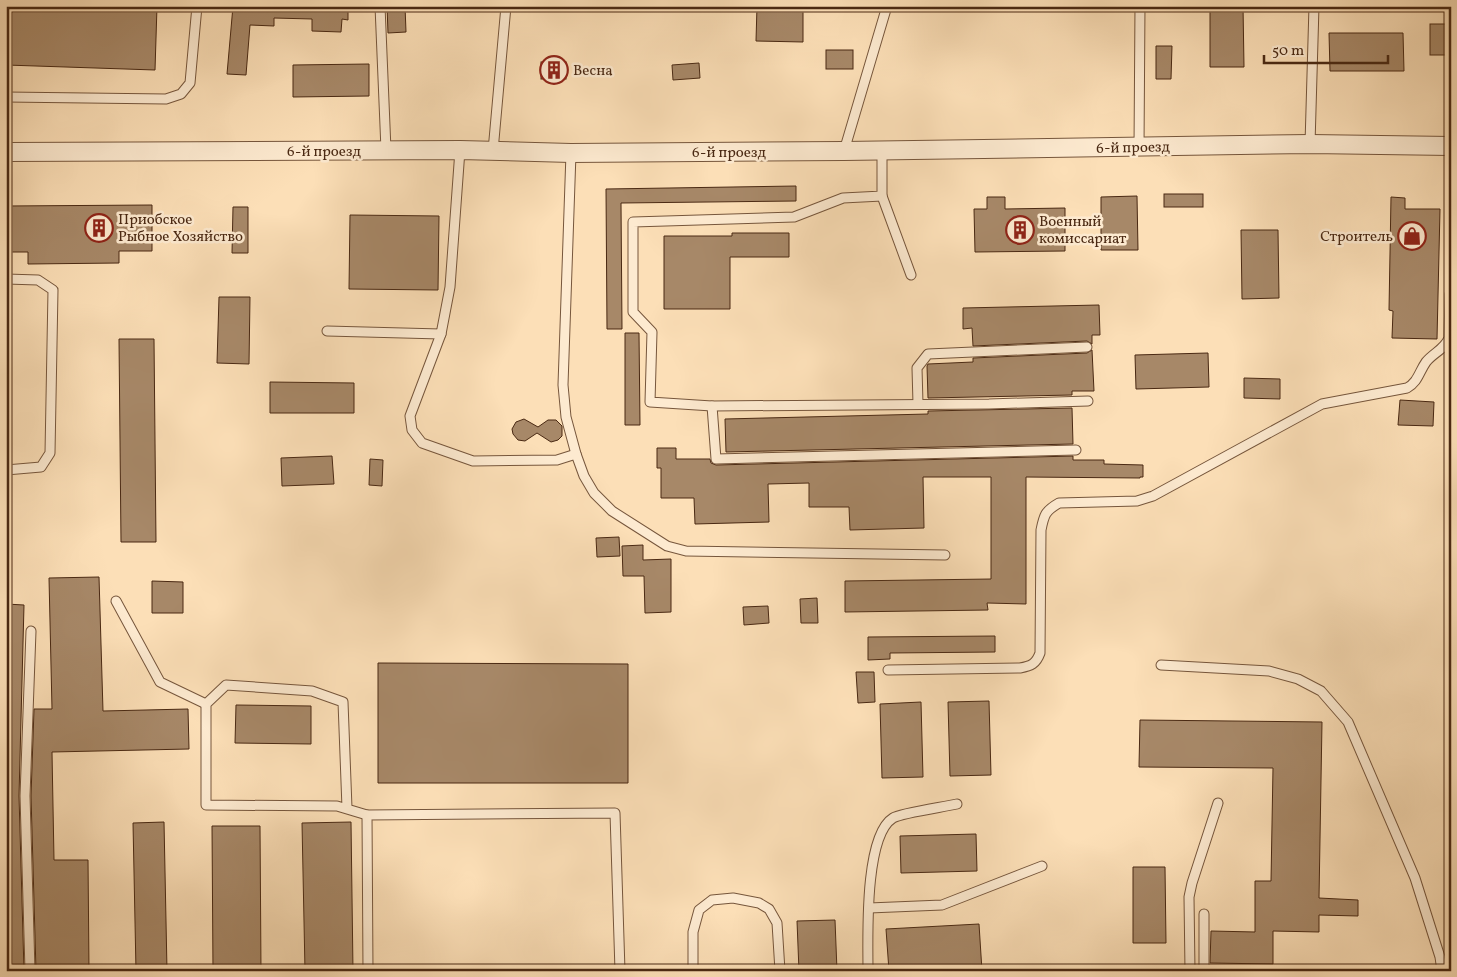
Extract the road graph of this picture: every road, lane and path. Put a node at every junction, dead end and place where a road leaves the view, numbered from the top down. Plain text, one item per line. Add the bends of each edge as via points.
1 (198, 6) edge
2 (380, 6) edge
3 (506, 6) edge
4 (887, 6) edge
5 (1140, 6) edge
6 (1314, 6) edge
7 (6, 97) edge
8 (1310, 144) junction
9 (1451, 146) edge
10 (1139, 147) junction
11 (386, 150) junction
12 (460, 150) junction
13 (493, 151) junction
14 (844, 151) junction
15 (882, 151) junction
16 (6, 152) edge
17 (571, 153) junction
18 (882, 196) junction
19 (1451, 244) edge
20 (911, 274) dead end
21 (6, 279) edge
22 (1451, 294) edge
23 (327, 331) dead end
24 (440, 334) junction
25 (1087, 348) dead end
26 (1088, 402) dead end
27 (918, 404) junction
28 (712, 406) junction
29 (1076, 450) dead end
30 (576, 454) junction
31 (6, 470) edge
32 (944, 554) dead end
33 (116, 601) dead end
34 (31, 631) dead end
35 (1161, 665) dead end
36 (888, 670) dead end
37 (206, 704) junction
38 (1218, 803) dead end
39 (957, 804) dead end
40 (347, 808) junction
41 (367, 814) junction
42 (1042, 866) dead end
43 (869, 908) junction
44 (1204, 914) dead end
45 (30, 971) edge
46 (368, 971) edge
47 (620, 971) edge
48 (693, 971) edge
49 (780, 971) edge
50 (868, 971) edge
51 (1190, 971) edge
52 (1204, 971) edge
53 (1442, 971) edge

1 - 7 lane via 190,83 181,94 166,99
2 - 11 lane
3 - 13 lane
4 - 14 lane
5 - 10 lane
6 - 8 lane
8 - 9 street, 6-й проезд
8 - 10 street, 6-й проезд
10 - 15 street, 6-й проезд
11 - 12 street, 6-й проезд
11 - 16 street, 6-й проезд
12 - 13 street, 6-й проезд
12 - 24 lane via 450,287
13 - 17 street, 6-й проезд
14 - 15 street, 6-й проезд
14 - 17 street, 6-й проезд
15 - 18 lane
17 - 30 lane via 563,386 566,417
18 - 20 lane
18 - 28 lane via 843,198 794,217 633,222 633,312 652,332 650,402
19 - 22 lane
21 - 31 lane via 38,280 54,290 50,453 41,467
22 - 36 lane via 1447,343 1427,361 1413,385 1322,404 1153,496 1137,500 1059,503 1049,509 1041,530 1040,653 1030,666
23 - 24 lane
24 - 30 lane via 410,416 412,430 422,443 473,462 557,460
25 - 27 lane via 928,354 917,368
26 - 27 lane
27 - 28 lane
28 - 29 lane via 716,459
30 - 32 lane via 594,493 612,511 667,546 686,551
33 - 37 lane via 160,682
34 - 45 lane via 24,796
35 - 53 lane via 1269,671 1298,679 1321,691 1334,705 1348,722 1415,878
37 - 40 lane via 206,805
37 - 40 lane via 226,685 312,692 343,702
38 - 51 lane via 1189,897
39 - 43 lane via 894,817 884,825 872,859
40 - 41 lane
41 - 46 lane
41 - 47 lane via 615,813
42 - 43 lane via 942,905
43 - 50 lane
44 - 52 lane
48 - 49 lane via 692,932 699,910 712,900 733,898 759,903 769,909 777,922

